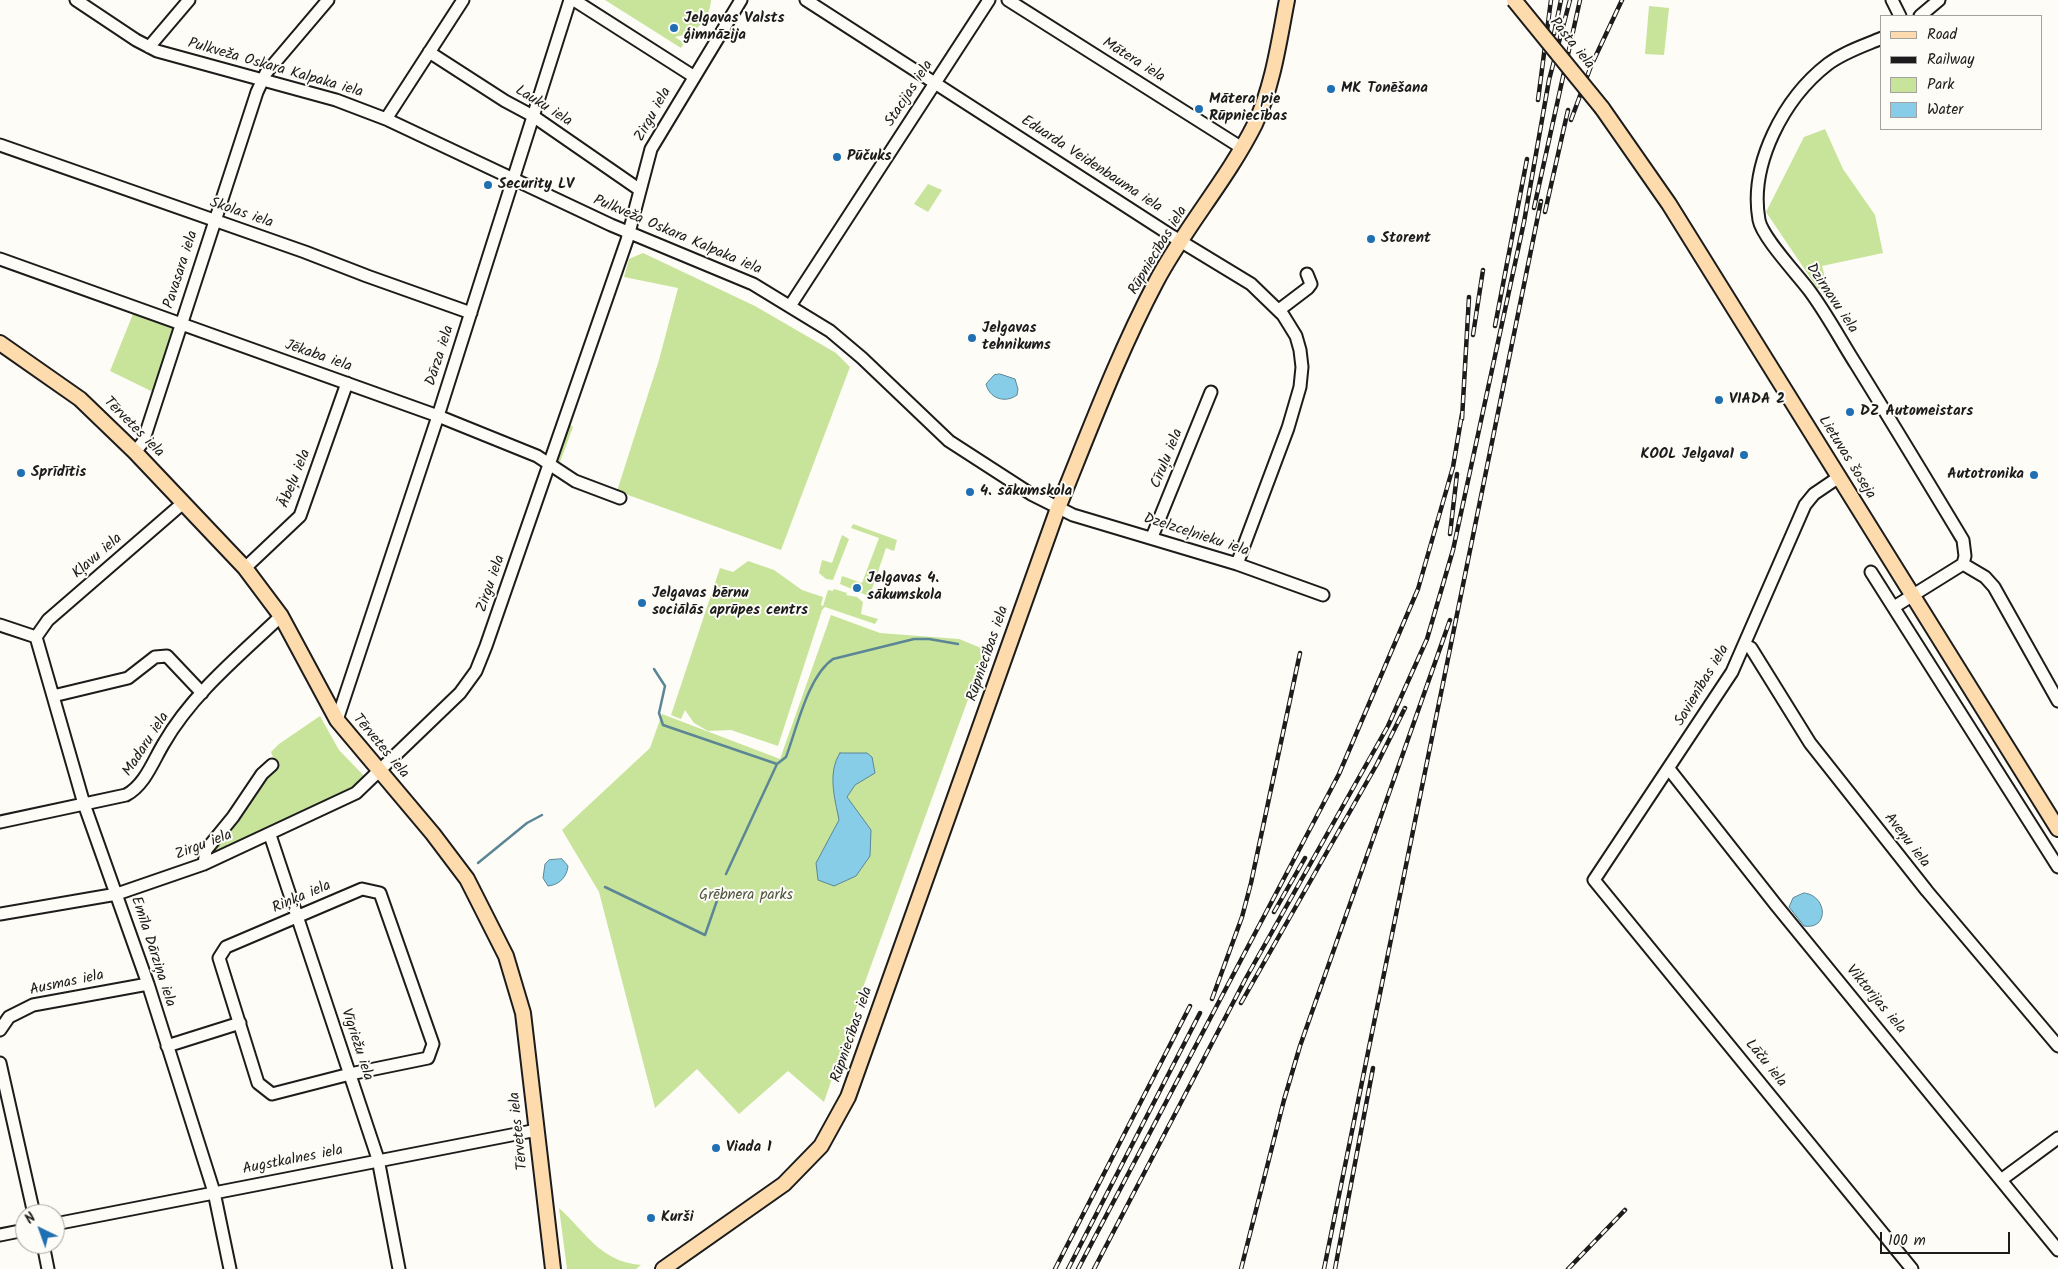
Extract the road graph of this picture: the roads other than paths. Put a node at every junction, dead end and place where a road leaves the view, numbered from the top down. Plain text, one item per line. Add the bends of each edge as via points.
1 (189, 0) edge
2 (328, 0) edge
3 (463, 0) edge
4 (572, 0) edge
5 (740, 0) edge
6 (806, 0) edge
7 (989, 0) edge
8 (1008, 0) edge
9 (1287, 0) edge
10 (1514, 0) edge
11 (1892, 0) edge
12 (1939, 0) edge
13 (82, 2) edge
14 (1900, 15) edge
15 (1921, 15) edge
16 (1880, 39) edge
17 (149, 47) junction
18 (429, 52) junction
19 (693, 76) junction
20 (263, 79) junction
21 (936, 82) junction
22 (1602, 108) joint
23 (533, 116) junction
24 (386, 119) junction
25 (0, 146) edge
26 (1242, 148) junction
27 (512, 179) junction
28 (640, 190) junction
29 (214, 221) junction
30 (629, 233) junction
31 (1181, 241) junction
32 (0, 259) edge
33 (1307, 274) dead end
34 (790, 306) junction
35 (1279, 310) junction
36 (471, 313) junction
37 (180, 325) junction
38 (0, 343) edge
39 (348, 384) junction
40 (1211, 392) dead end
41 (438, 416) junction
42 (135, 452) junction
43 (550, 463) junction
44 (1839, 477) junction
45 (620, 498) dead end
46 (183, 502) junction
47 (1058, 508) junction
48 (1152, 537) junction
49 (1236, 564) junction
50 (1962, 564) junction
51 (245, 568) junction
52 (1871, 572) dead end
53 (1323, 595) dead end
54 (1912, 596) junction
55 (1894, 608) junction
56 (281, 616) junction
57 (0, 625) edge
58 (38, 641) junction
59 (1745, 645) junction
60 (202, 693) junction
61 (53, 696) junction
62 (2058, 701) edge
63 (336, 720) junction
64 (272, 765) dead end
65 (1669, 769) junction
66 (379, 771) junction
67 (84, 804) junction
68 (0, 822) edge
69 (2058, 829) edge
70 (270, 835) junction
71 (204, 864) junction
72 (2058, 867) edge
73 (1594, 880) joint
74 (117, 894) junction
75 (0, 914) edge
76 (299, 916) junction
77 (148, 984) junction
78 (240, 1023) junction
79 (0, 1030) edge
80 (167, 1046) junction
81 (2058, 1046) edge
82 (0, 1063) edge
83 (350, 1074) junction
84 (537, 1130) junction
85 (2058, 1138) edge
86 (378, 1159) junction
87 (2001, 1180) junction
88 (214, 1192) junction
89 (32, 1204) edge
90 (65, 1222) edge
91 (15, 1232) edge
92 (0, 1235) edge
93 (2058, 1250) edge
94 (45, 1254) edge
95 (48, 1269) edge
96 (230, 1269) edge
97 (399, 1269) edge
98 (553, 1269) edge
99 (663, 1269) edge
100 (1912, 1269) edge

1 - 17 street
2 - 20 street, Pavasara iela
3 - 18 street
4 - 19 street
4 - 23 street, Dārza iela
5 - 19 street, Zirgu iela
6 - 21 street, Eduarda Veidenbauma iela
7 - 21 street, Stacijas iela
8 - 26 street, Mātera iela
9 - 26 main road, Rūpniecības iela via 1266,94
10 - 22 main road, Pasta iela, bridge
11 - 14 street
12 - 15 street
13 - 17 street, Pulkveža Oskara Kalpaka iela
16 - 50 street, Dzirnavu iela via 1840,56 1813,77 1783,117 1764,159 1758,186 1761,228 1811,292 1963,540 1965,556
17 - 20 street, Pulkveža Oskara Kalpaka iela
18 - 23 street, Lauku iela
18 - 24 street
19 - 28 street, Zirgu iela via 655,139
20 - 24 street, Pulkveža Oskara Kalpaka iela via 336,100
20 - 29 street, Pavasara iela
21 - 31 street, Eduarda Veidenbauma iela
21 - 34 street, Stacijas iela
22 - 44 main road, Lietuvas šoseja via 1662,192
23 - 27 street, Dārza iela
23 - 28 street, Lauku iela
24 - 27 street, Pulkveža Oskara Kalpaka iela
25 - 29 street, Skolas iela
26 - 31 main road, Rūpniecības iela
27 - 30 street, Pulkveža Oskara Kalpaka iela
27 - 36 street, Dārza iela
28 - 30 street, Zirgu iela
29 - 36 street, Skolas iela
29 - 37 street, Pavasara iela
30 - 34 street, Pulkveža Oskara Kalpaka iela via 752,284
30 - 43 street, Zirgu iela
31 - 35 street, Eduarda Veidenbauma iela via 1251,284
31 - 47 main road, Rūpniecības iela via 1135,326
32 - 37 street, Jēkaba iela
33 - 35 street via 1312,284
34 - 47 street, Pulkveža Oskara Kalpaka iela via 845,343 949,441 1000,476
35 - 49 street, Eduarda Veidenbauma iela via 1296,336 1302,367 1300,387 1288,428
36 - 41 street, Dārza iela
37 - 39 street, Jēkaba iela
37 - 42 street, Pavasara iela via 143,442
38 - 42 main road, Tērvetes iela via 80,399
39 - 41 street, Jēkaba iela
39 - 51 street, Ābeļu iela via 300,516
40 - 48 street, Cīruļu iela
41 - 43 street, Jēkaba iela
41 - 63 street, Dārza iela
42 - 46 main road, Tērvetes iela
43 - 45 street, Jēkaba iela via 575,481
43 - 66 street, Zirgu iela via 476,671 452,702
44 - 54 main road, Lietuvas šoseja
44 - 59 street, Savienības iela via 1814,494 1805,505
46 - 51 main road, Tērvetes iela
46 - 58 street, Kļavu iela via 48,620
47 - 48 street, Dzelzceļnieku iela
47 - 99 main road, Rūpniecības iela via 848,1097 837,1120 821,1146 784,1184
48 - 49 street, Dzelzceļnieku iela
49 - 53 street, Dzelzceļnieku iela
50 - 54 street
50 - 62 street via 1985,577 1994,587
51 - 56 main road, Tērvetes iela
52 - 55 street
54 - 55 street
54 - 69 main road, Lietuvas šoseja
55 - 72 street
56 - 60 street, Madaru iela
56 - 63 main road, Tērvetes iela
57 - 58 street
58 - 61 street, Emīla Dārziņa iela
59 - 65 street, Savienības iela via 1722,690
59 - 81 street, Aveņu iela via 1751,648 1810,743 1927,891
60 - 61 street via 167,656 145,662 128,678
60 - 67 street, Madaru iela via 165,740 136,790
61 - 67 street, Emīla Dārziņa iela
63 - 66 main road, Tērvetes iela
64 - 71 street via 206,850
65 - 73 street, Savienības iela
65 - 87 street, Viktorijas iela
66 - 70 street, Zirgu iela via 356,793
66 - 84 main road, Tērvetes iela via 459,866 506,956 523,1013
67 - 68 street, Madaru iela
67 - 74 street, Emīla Dārziņa iela
70 - 71 street, Zirgu iela
70 - 76 street, Vīgriežu iela
71 - 74 street, Zirgu iela
73 - 100 street, Lāču iela
74 - 75 street, Zirgu iela
74 - 77 street, Emīla Dārziņa iela
76 - 78 street, Riņķa iela via 226,947 219,958
76 - 83 street, Vīgriežu iela
76 - 83 street, Riņķa iela via 362,888 380,893 433,1044 428,1058
77 - 79 street, Ausmas iela via 33,1005 9,1017
77 - 80 street, Emīla Dārziņa iela
78 - 80 street
78 - 83 street, Riņķa iela via 258,1083 272,1094
80 - 88 street, Emīla Dārziņa iela
82 - 89 street
83 - 86 street, Vīgriežu iela
84 - 86 street, Augstkalnes iela
84 - 98 main road, Tērvetes iela
85 - 87 street
86 - 88 street, Augstkalnes iela
86 - 97 street, Vīgriežu iela
87 - 93 street, Viktorijas iela
88 - 90 street, Augstkalnes iela
88 - 96 street, Emīla Dārziņa iela
91 - 92 street
94 - 95 street

